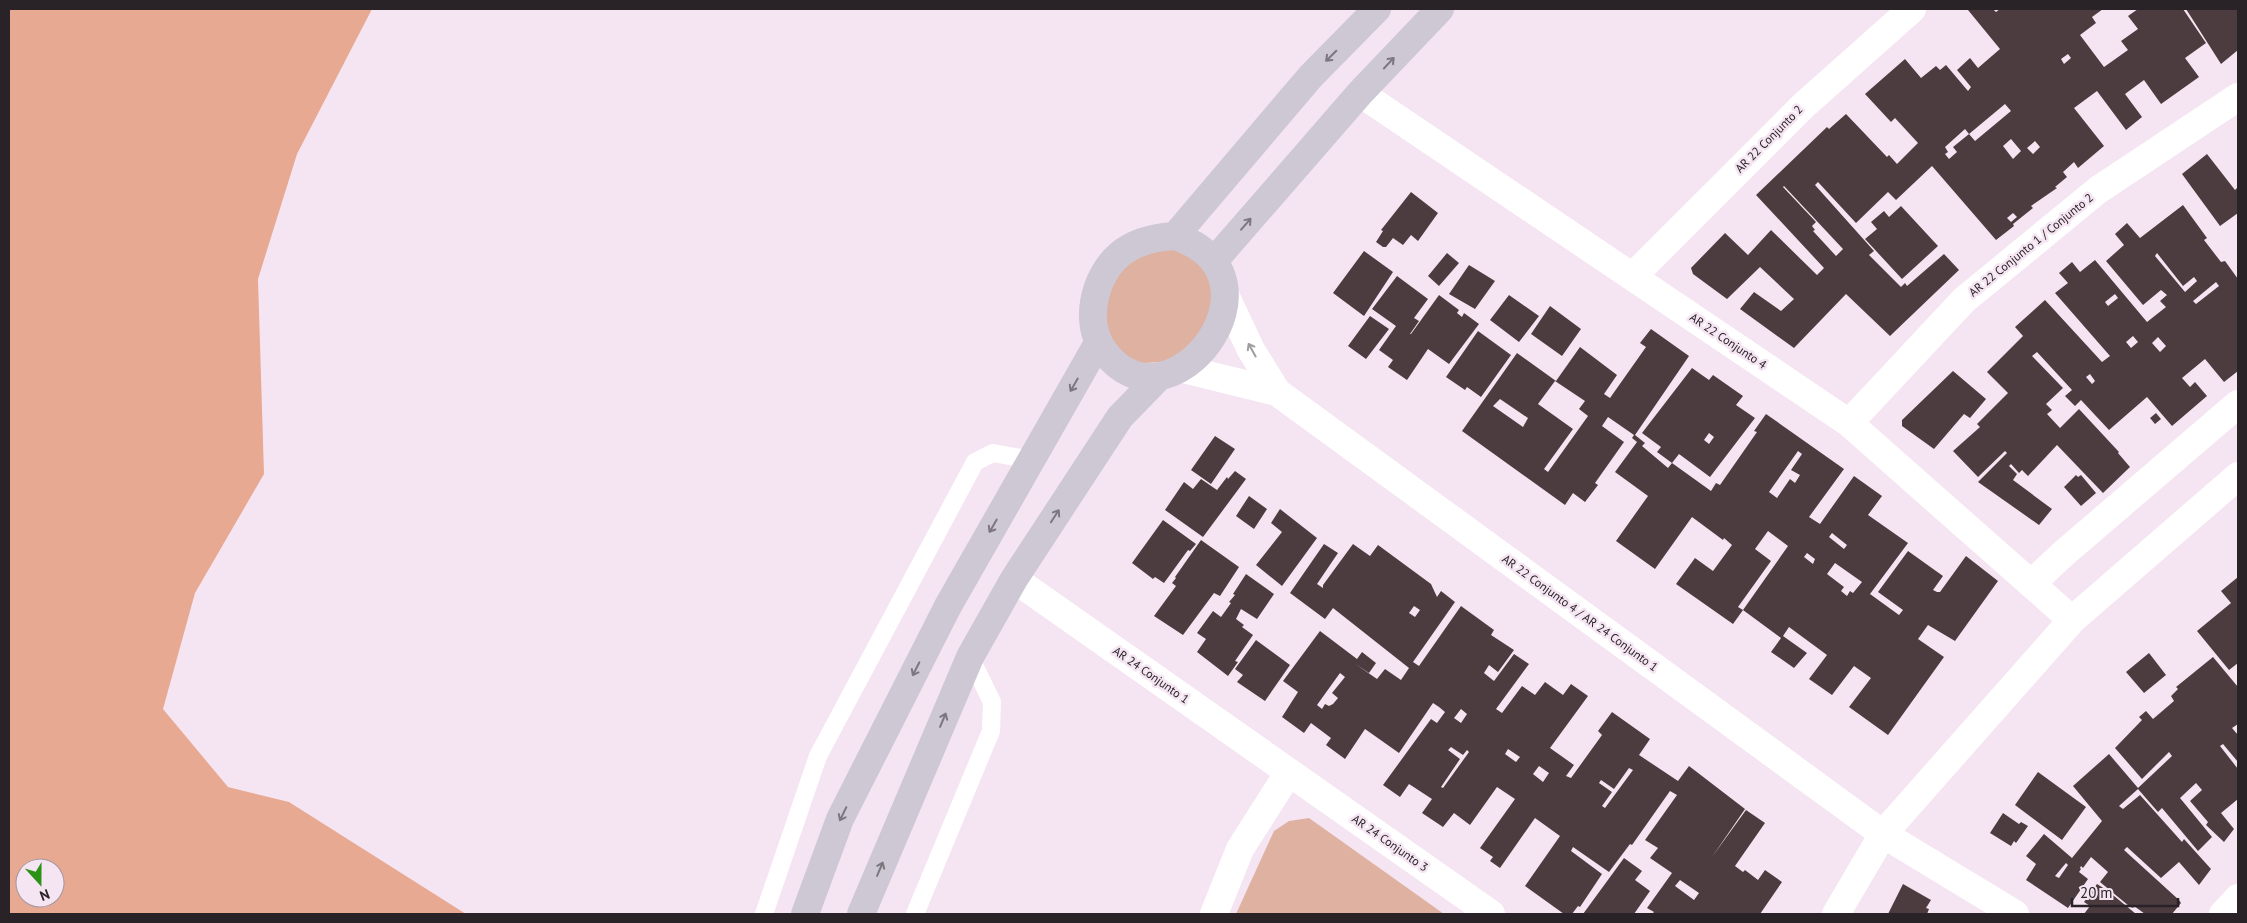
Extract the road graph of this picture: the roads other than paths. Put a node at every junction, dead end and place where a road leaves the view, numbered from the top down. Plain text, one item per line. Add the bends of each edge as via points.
1 (1377, 9) edge
2 (1440, 9) edge
3 (1912, 9) edge
4 (1360, 93) junction
5 (2238, 97) edge
6 (1175, 236) junction
7 (1214, 261) junction
8 (1633, 276) junction
9 (1226, 297) junction
10 (1098, 343) junction
11 (1171, 372) junction
12 (1277, 392) junction
13 (2238, 404) edge
14 (1849, 423) junction
15 (1031, 460) junction
16 (2238, 476) edge
17 (1014, 579) junction
18 (2031, 584) junction
19 (2072, 620) junction
20 (970, 657) junction
21 (1289, 772) junction
22 (1883, 834) junction
23 (2238, 898) edge
24 (764, 914) edge
25 (805, 914) edge
26 (861, 914) edge
27 (915, 914) edge
28 (1214, 914) edge
29 (1491, 914) edge
30 (1836, 914) edge
31 (2015, 914) edge
32 (2223, 914) edge

1 -> 6 street via 1311,76
4 -> 2 street
3 - 8 street, AR 22 Conjunto 2 via 1803,106
7 -> 4 street
4 - 8 street, AR 22 Conjunto 4
5 - 14 street, AR 22 Conjunto 1 / Conjunto 2 via 2098,190 1964,300
6 - 7 street via 1202,248
6 - 10 street via 1160,236 1139,243 1120,254 1106,269 1093,308
7 - 9 street via 1222,276
8 - 14 street, AR 22 Conjunto 4
9 - 11 street via 1215,334 1204,351
12 -> 9 street via 1251,350
10 - 11 street via 1113,364 1124,372 1144,376
10 -> 15 street
11 - 12 street
17 -> 11 street via 1120,417
12 - 22 street, AR 22 Conjunto 4 / AR 24 Conjunto 1
13 - 18 street
14 - 18 street, AR 22 Conjunto 4
15 - 24 lane via 993,453 974,462 818,756
15 -> 25 street via 948,606 840,819
16 - 19 street
17 - 20 street
17 - 21 street, AR 24 Conjunto 1
18 - 19 street, AR 22 Conjunto 4
19 - 22 street
26 -> 20 street
20 - 27 lane via 992,702 991,731
21 - 28 street via 1240,849
21 - 29 street, AR 24 Conjunto 3
22 - 30 street
22 - 31 street, AR 22 Conjunto 4 / AR 24 Conjunto 1
23 - 32 street

